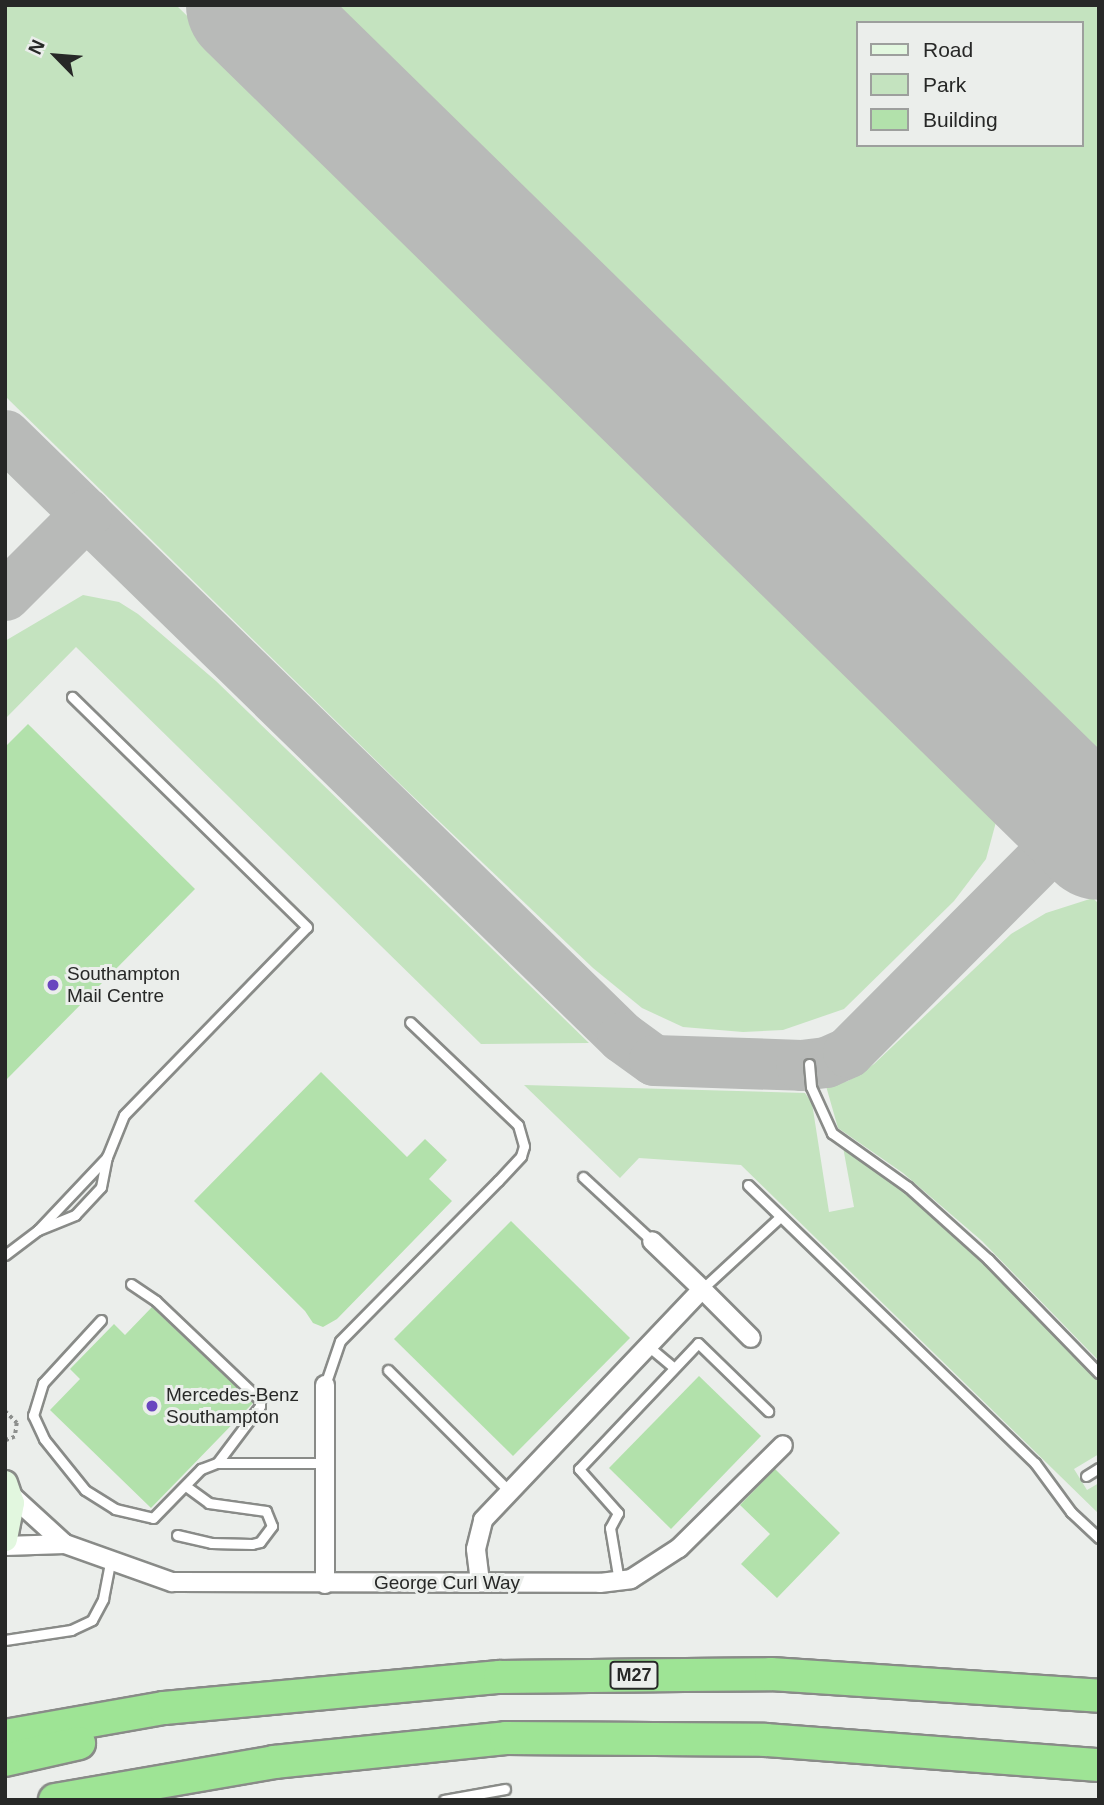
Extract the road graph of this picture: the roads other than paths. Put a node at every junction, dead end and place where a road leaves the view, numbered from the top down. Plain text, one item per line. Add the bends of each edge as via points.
1 (72, 697) dead end
2 (410, 1022) dead end
3 (809, 1064) dead end
4 (107, 1157) junction
5 (583, 1177) dead end
6 (748, 1185) dead end
7 (780, 1217) junction
8 (38, 1230) junction
9 (652, 1241) joint
10 (5, 1255) edge
11 (131, 1283) dead end
12 (702, 1289) junction
13 (101, 1320) dead end
14 (751, 1338) dead end
15 (648, 1346) junction
16 (673, 1367) junction
17 (388, 1370) dead end
18 (1099, 1373) edge
19 (325, 1384) joint
20 (768, 1411) dead end
21 (783, 1445) dead end
22 (217, 1463) junction
23 (323, 1463) junction
24 (1099, 1468) edge
25 (1086, 1476) dead end
26 (186, 1486) junction
27 (8, 1488) edge
28 (510, 1492) junction
29 (177, 1535) dead end
30 (1099, 1538) edge
31 (5, 1539) edge
32 (65, 1544) junction
33 (5, 1546) edge
34 (110, 1563) junction
35 (619, 1581) junction
36 (480, 1582) junction
37 (325, 1584) junction
38 (5, 1640) edge
39 (1099, 1696) edge
40 (270, 1700) junction
41 (5, 1736) edge
42 (5, 1760) edge
43 (1099, 1765) edge
44 (179, 1776) junction
45 (505, 1789) dead end
46 (55, 1800) edge
47 (118, 1800) edge
48 (444, 1800) edge

1 - 4 lane via 307,927 124,1115
2 - 19 lane via 518,1125 524,1146 521,1156 498,1181 340,1341
3 - 18 lane via 811,1087 832,1133 908,1187 988,1259
4 - 8 lane
4 - 8 lane via 101,1187 75,1215
5 - 9 lane
6 - 7 lane
7 - 12 lane
7 - 30 lane via 1035,1463 1071,1512
8 - 10 lane
9 - 12 street
11 - 22 lane via 260,1400
12 - 14 street
12 - 15 street
13 - 26 lane via 43,1383 35,1400 37,1426 85,1490 116,1509 153,1518
15 - 16 lane
15 - 28 street
16 - 20 lane via 698,1343
16 - 35 lane via 579,1469 618,1513 610,1528
17 - 28 lane
19 - 23 street
21 - 35 street, George Curl Way via 679,1548 631,1579
22 - 23 lane
22 - 26 lane via 201,1469
23 - 37 street
24 - 25 lane
26 - 29 lane via 209,1503 266,1511 272,1526 260,1542 252,1544 211,1543
27 - 31 street via 12,1518
27 - 32 street, George Curl Way
28 - 36 street via 484,1520 476,1549
32 - 33 street, George Curl Way
32 - 34 street, George Curl Way
34 - 37 street, George Curl Way via 172,1582
34 - 38 lane via 103,1599 92,1620 71,1630
35 - 36 street, George Curl Way
36 - 37 street, George Curl Way
39 - 40 highway, M27 via 771,1674 500,1677
40 - 41 highway, M27 via 164,1708
40 - 42 highway, M27
43 - 44 highway via 765,1740 506,1738
44 - 46 highway
44 - 47 highway
45 - 48 lane

